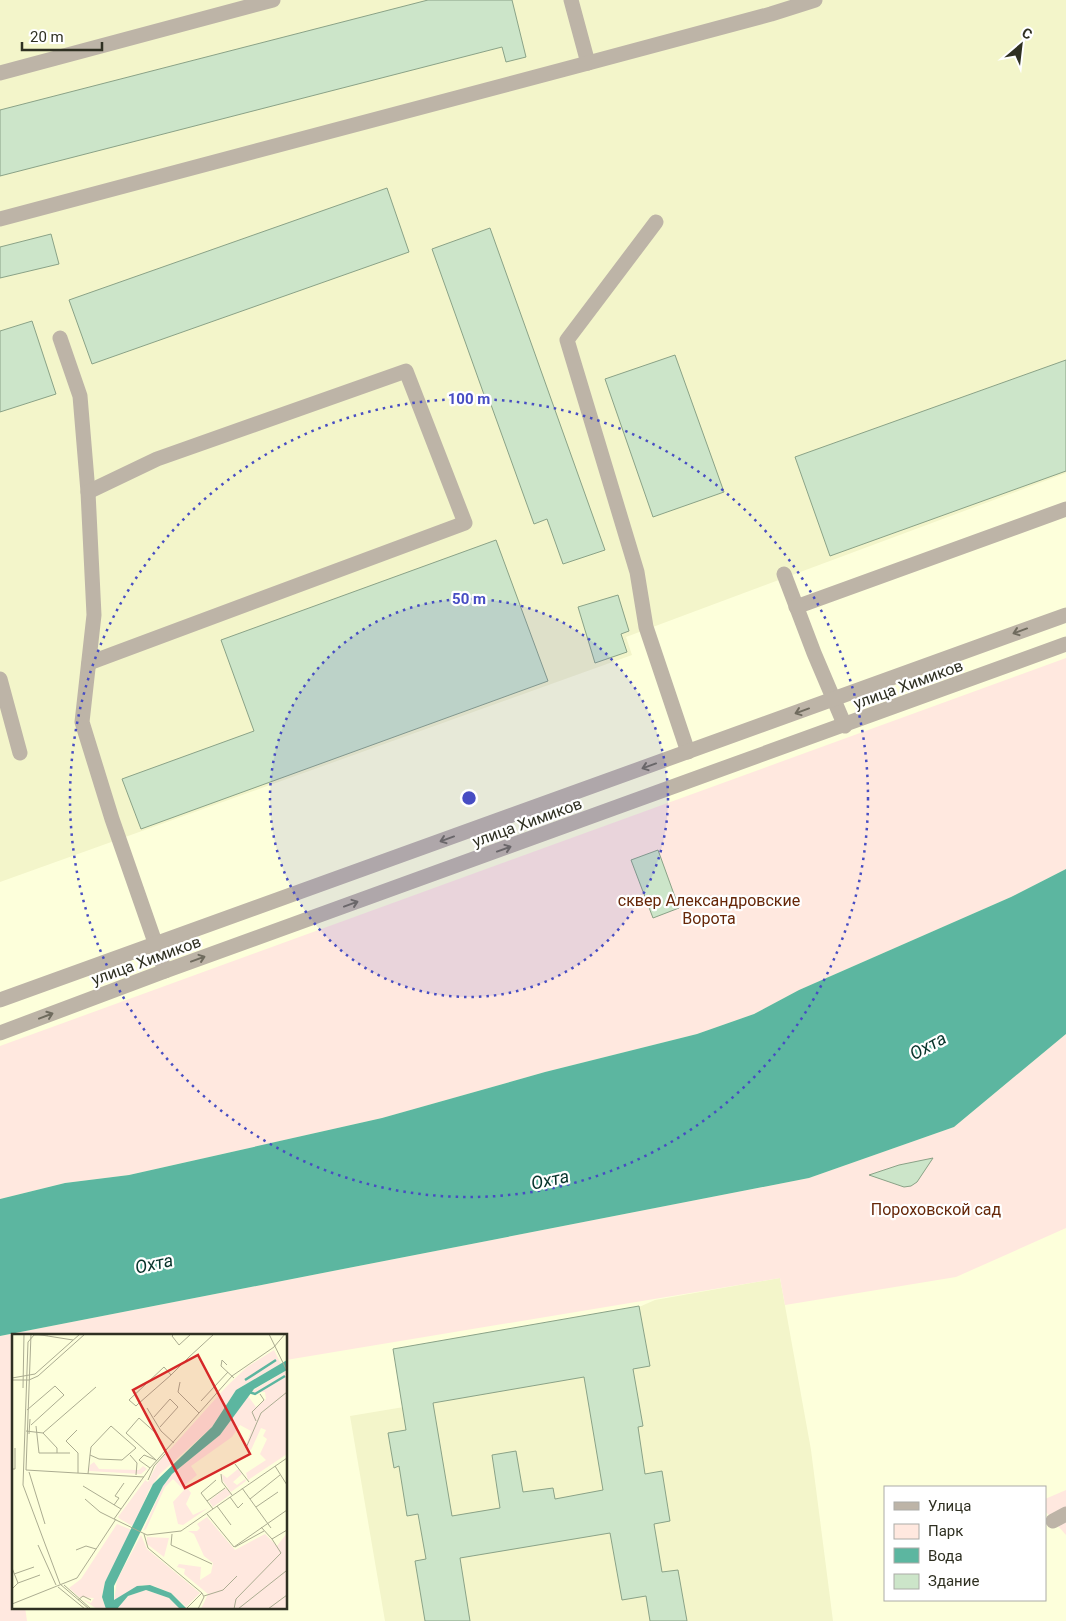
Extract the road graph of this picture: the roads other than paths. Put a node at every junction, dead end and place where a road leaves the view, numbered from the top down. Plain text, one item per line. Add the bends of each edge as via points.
1 (273, 0) edge
2 (571, 0) edge
3 (815, 0) edge
4 (588, 64) junction
5 (0, 73) edge
6 (0, 219) edge
7 (656, 222) dead end
8 (60, 338) dead end
9 (88, 492) junction
10 (1066, 509) edge
11 (784, 574) dead end
12 (796, 607) junction
13 (1066, 615) edge
14 (1066, 644) edge
15 (89, 663) junction
16 (0, 679) edge
17 (834, 699) junction
18 (845, 726) junction
19 (688, 752) junction
20 (20, 753) dead end
21 (156, 943) junction
22 (165, 971) junction
23 (0, 1000) edge
24 (0, 1033) edge

1 - 5 street
2 - 4 street
3 - 4 street
4 - 6 street
7 - 19 street via 567,340 637,572 646,627
8 - 9 street via 80,396
9 - 15 street via 94,615
9 - 15 street via 157,459 406,371 465,523
10 - 12 street
11 - 12 street
12 - 17 street
13 -> 17 street, улица Химиков
14 - 18 street, улица Химиков
15 - 21 street via 82,722
16 - 20 street
17 - 18 street
17 -> 19 street, улица Химиков
22 -> 18 street, улица Химиков
19 -> 21 street, улица Химиков
21 - 22 street
21 - 23 street, улица Химиков
24 -> 22 street, улица Химиков

